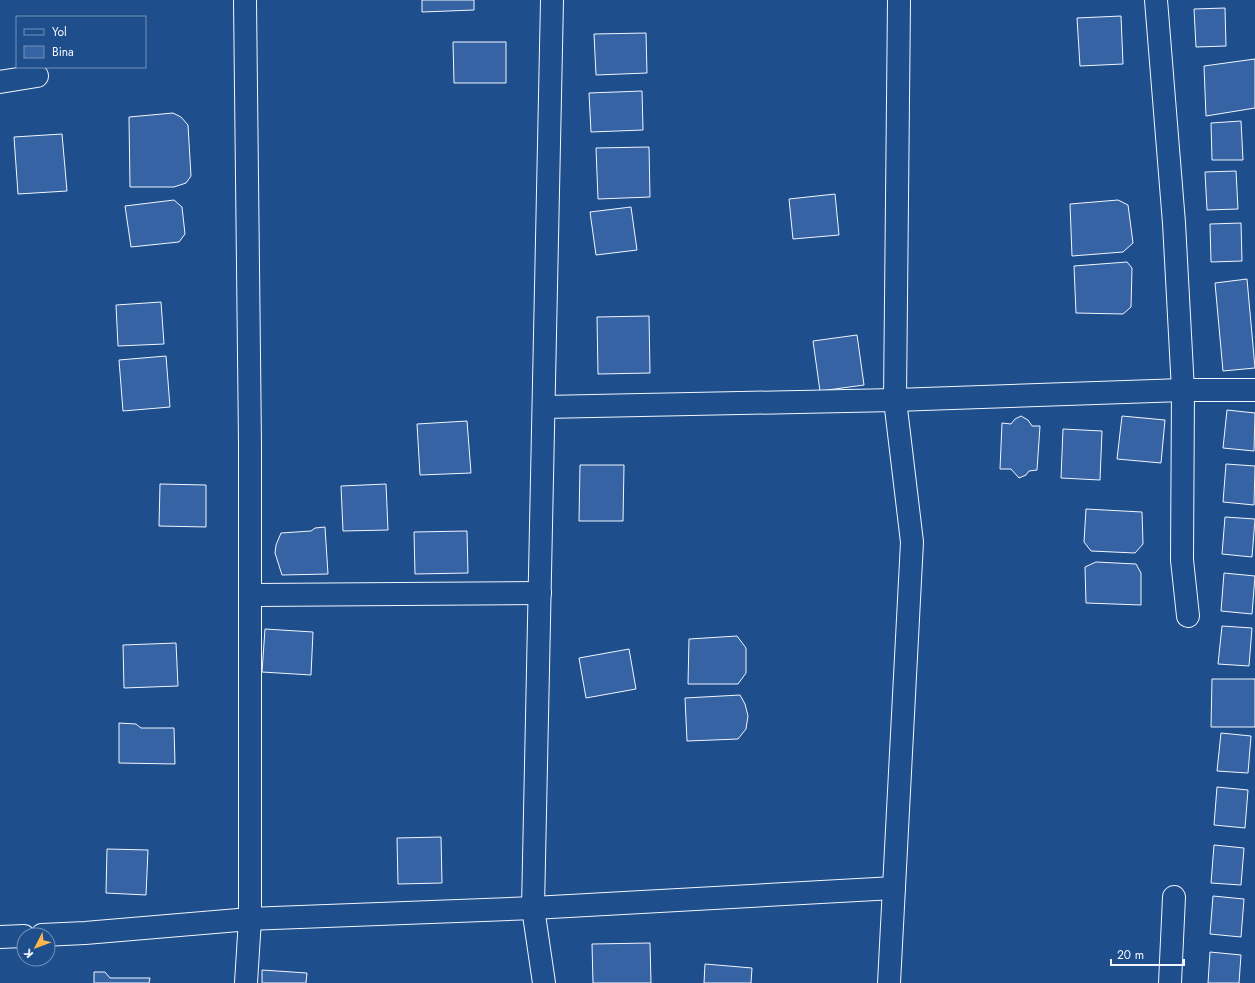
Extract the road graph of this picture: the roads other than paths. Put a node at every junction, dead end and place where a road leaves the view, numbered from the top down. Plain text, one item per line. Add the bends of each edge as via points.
1 (245, 0) edge
2 (552, 0) edge
3 (899, 0) edge
4 (1156, 0) edge
5 (37, 76) dead end
6 (0, 82) edge
7 (1183, 390) junction
8 (1255, 390) edge
9 (895, 400) junction
10 (544, 407) junction
11 (540, 594) junction
12 (250, 595) junction
13 (1188, 616) dead end
14 (894, 888) junction
15 (1174, 897) dead end
16 (533, 908) junction
17 (250, 919) junction
18 (56, 934) edge
19 (16, 936) edge
20 (0, 937) edge
21 (246, 983) edge
22 (544, 983) edge
23 (889, 983) edge
24 (1170, 983) edge

1 - 12 street
2 - 10 street
3 - 9 street
4 - 7 street via 1174,223
5 - 6 street
7 - 8 street
7 - 9 street
7 - 13 street via 1182,560
9 - 10 street
9 - 14 street via 912,542
10 - 11 street
11 - 12 street
11 - 16 street
12 - 17 street
14 - 16 street
14 - 23 street
15 - 24 street
16 - 17 street
16 - 22 street
17 - 18 street
17 - 21 street
19 - 20 street

